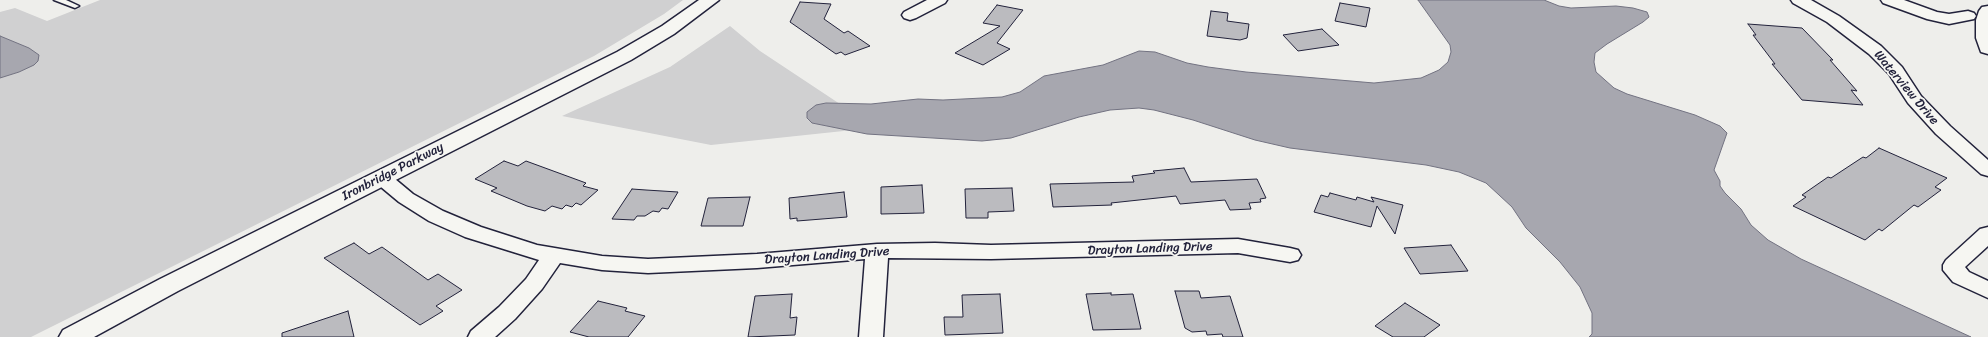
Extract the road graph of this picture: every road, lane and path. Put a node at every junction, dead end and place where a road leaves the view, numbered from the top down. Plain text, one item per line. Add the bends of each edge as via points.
1 (58, 0) edge
2 (710, 0) edge
3 (939, 0) edge
4 (1799, 0) edge
5 (1888, 0) edge
6 (1928, 0) edge
7 (75, 6) dead end
8 (910, 15) dead end
9 (1982, 17) edge
10 (1988, 48) edge
11 (1988, 170) edge
12 (382, 178) junction
13 (1988, 234) edge
14 (878, 252) junction
15 (1290, 254) dead end
16 (554, 256) junction
17 (1988, 290) edge
18 (72, 337) edge
19 (480, 337) edge
20 (871, 337) edge

1 - 7 lane
2 - 12 street, Ironbridge Parkway via 668,30 624,56
3 - 8 street
4 - 11 street, Waterview Drive via 1833,19 1875,50 1896,72 1914,99 1943,130
5 - 9 street via 1933,16
6 - 9 street
9 - 10 street
12 - 16 street, Drayton Landing Drive via 406,198 436,216 473,232
12 - 18 street, Ironbridge Parkway via 169,285
13 - 17 street via 1954,265 1954,270 1961,277
14 - 15 street, Drayton Landing Drive via 999,252 1238,246
14 - 16 street, Drayton Landing Drive via 648,266
14 - 20 street
16 - 19 street via 507,313

